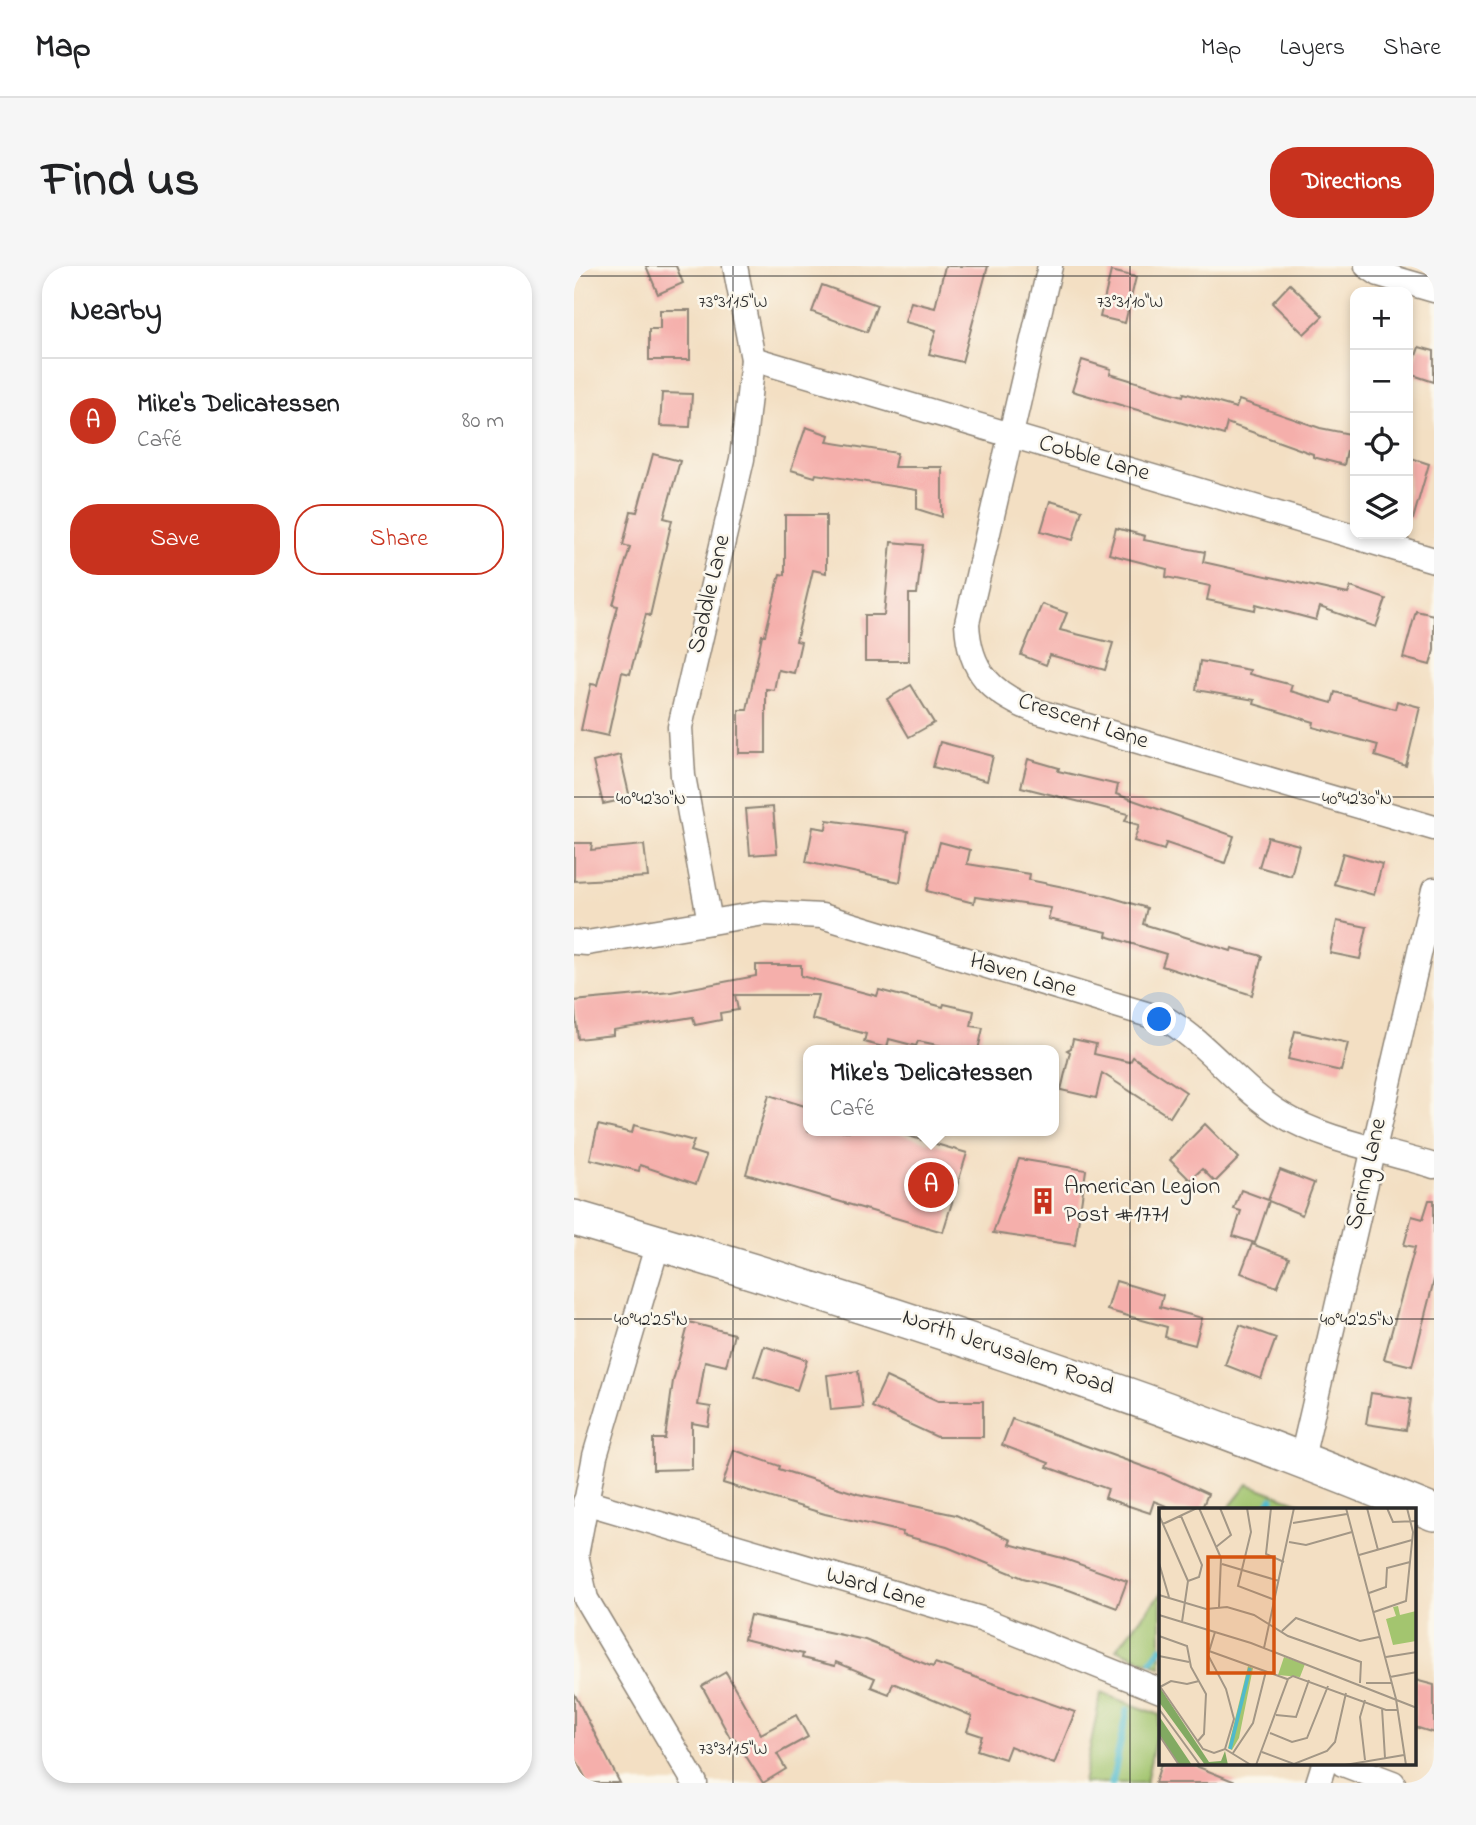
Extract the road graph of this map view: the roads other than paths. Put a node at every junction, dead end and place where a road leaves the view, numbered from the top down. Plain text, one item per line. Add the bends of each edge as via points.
1 (734, 266) edge
2 (1051, 266) edge
3 (1367, 266) edge
4 (1434, 290) edge
5 (753, 359) junction
6 (1011, 435) junction
7 (1434, 560) edge
8 (1434, 828) edge
9 (1434, 890) edge
10 (710, 922) junction
11 (574, 942) edge
12 (1373, 1147) junction
13 (1434, 1166) edge
14 (574, 1219) edge
15 (658, 1243) junction
16 (1302, 1458) junction
17 (585, 1502) junction
18 (1434, 1513) edge
19 (1159, 1691) edge
20 (1323, 1766) edge
21 (1348, 1766) edge
22 (695, 1783) edge
23 (1318, 1783) edge
24 (1392, 1783) edge

1 - 5 street, Saddle Lane
2 - 6 street, Crescent Lane
3 - 4 street
5 - 6 street, Cobble Lane
5 - 10 street, Saddle Lane via 742,459 680,727 683,776
6 - 7 street, Cobble Lane
6 - 8 street, Crescent Lane via 967,623 968,648 990,684 1015,703 1036,711
9 - 12 street, Spring Lane
10 - 11 street, Haven Lane
10 - 12 street, Haven Lane via 764,913 822,916 1143,1011 1196,1038 1280,1113 1307,1127
12 - 13 street, Haven Lane
12 - 16 street, Spring Lane
14 - 15 main road, North Jerusalem Road
15 - 16 main road, North Jerusalem Road via 939,1329
15 - 17 street
16 - 18 main road, North Jerusalem Road
17 - 19 street, Ward Lane via 981,1619
17 - 22 street via 576,1555 586,1599
20 - 23 street
21 - 24 street

